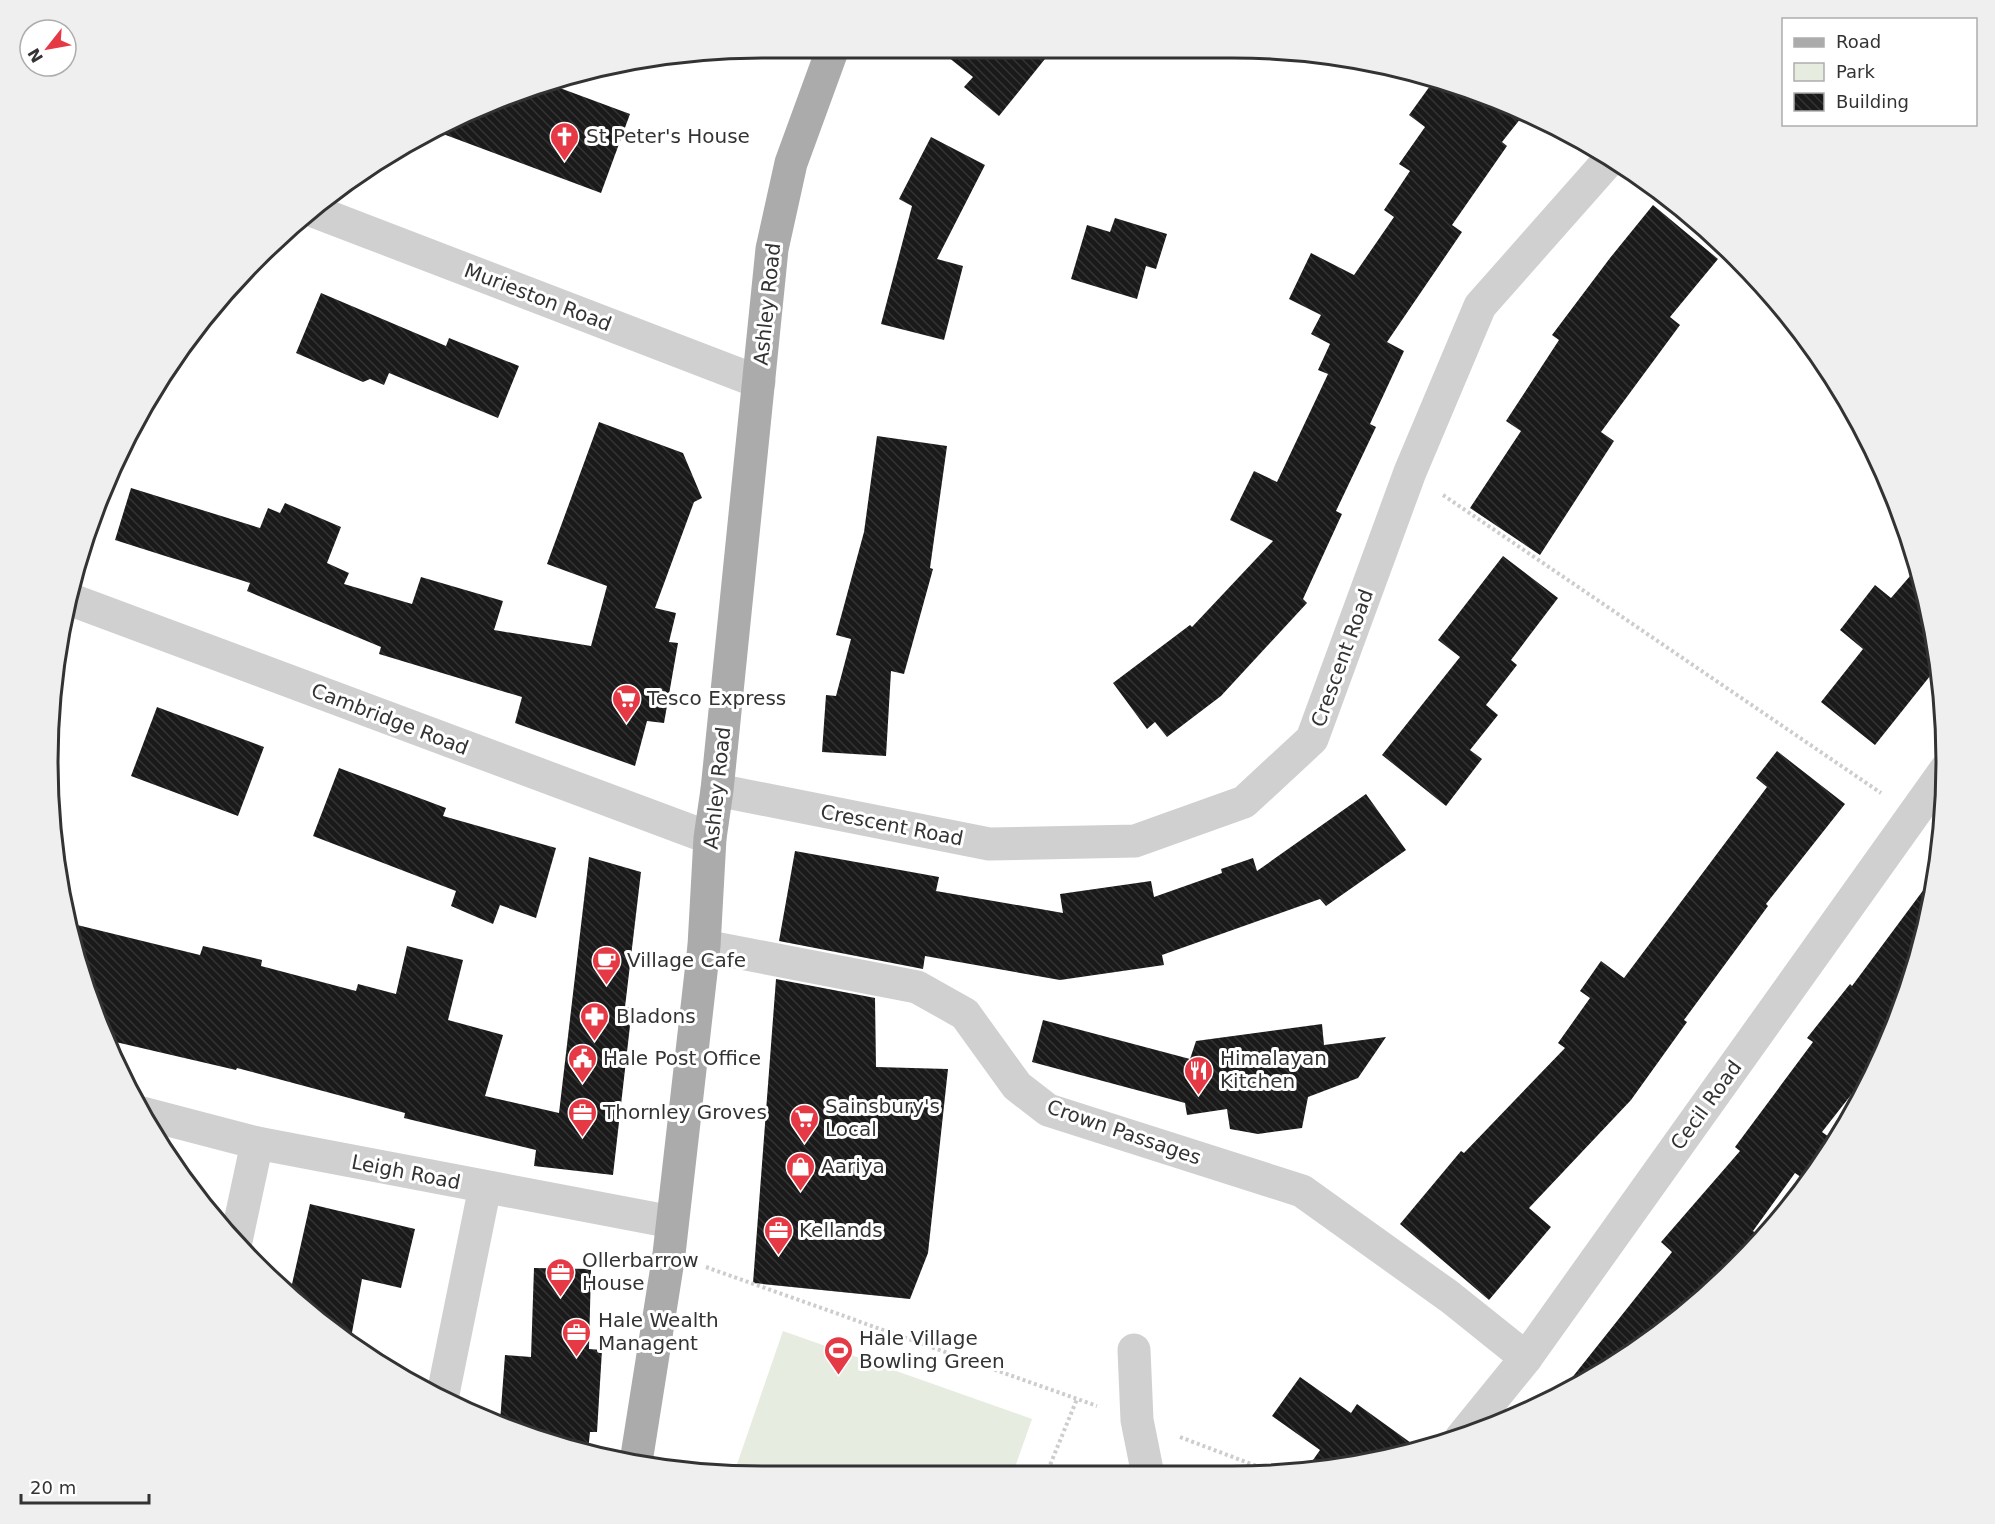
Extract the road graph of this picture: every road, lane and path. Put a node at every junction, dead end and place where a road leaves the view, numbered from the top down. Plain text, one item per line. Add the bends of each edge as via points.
1 (828, 58) edge
2 (1605, 165) edge
3 (321, 214) edge
4 (759, 382) junction
5 (1410, 472) junction
6 (77, 602) edge
7 (1936, 784) edge
8 (717, 790) junction
9 (1914, 816) junction
10 (710, 838) junction
11 (704, 946) junction
12 (154, 1116) edge
13 (257, 1143) junction
14 (485, 1187) junction
15 (672, 1222) junction
16 (238, 1231) edge
17 (669, 1254) junction
18 (1134, 1350) dead end
19 (1526, 1358) junction
20 (444, 1389) edge
21 (1077, 1399) junction
22 (1137, 1420) junction
23 (1474, 1423) edge
24 (637, 1454) edge
25 (1253, 1465) edge
26 (1050, 1466) edge
27 (1146, 1466) edge

1 - 4 main road, Ashley Road via 791,163 771,249
2 - 5 street, Crescent Road via 1480,306
3 - 4 street, Murieston Road
4 - 8 main road, Ashley Road
5 - 8 street, Crescent Road via 1312,739 1244,802 1135,841 989,844
5 - 9 path
6 - 10 street, Cambridge Road
7 - 9 street, Cecil Road
8 - 10 main road, Ashley Road
9 - 19 street, Cecil Road
10 - 11 main road, Ashley Road
11 - 15 main road, Ashley Road
11 - 19 street, Crown Passages via 916,987 965,1014 1017,1086 1048,1110 1302,1191 1450,1297
12 - 13 street, Leigh Road
13 - 14 street, Leigh Road
13 - 16 street
14 - 15 street, Leigh Road
14 - 20 street
15 - 17 main road, Ashley Road
17 - 21 path
17 - 24 main road, Ashley Road
18 - 22 street
19 - 23 street, Cecil Road
21 - 22 path
21 - 26 path
22 - 25 path
22 - 27 street

